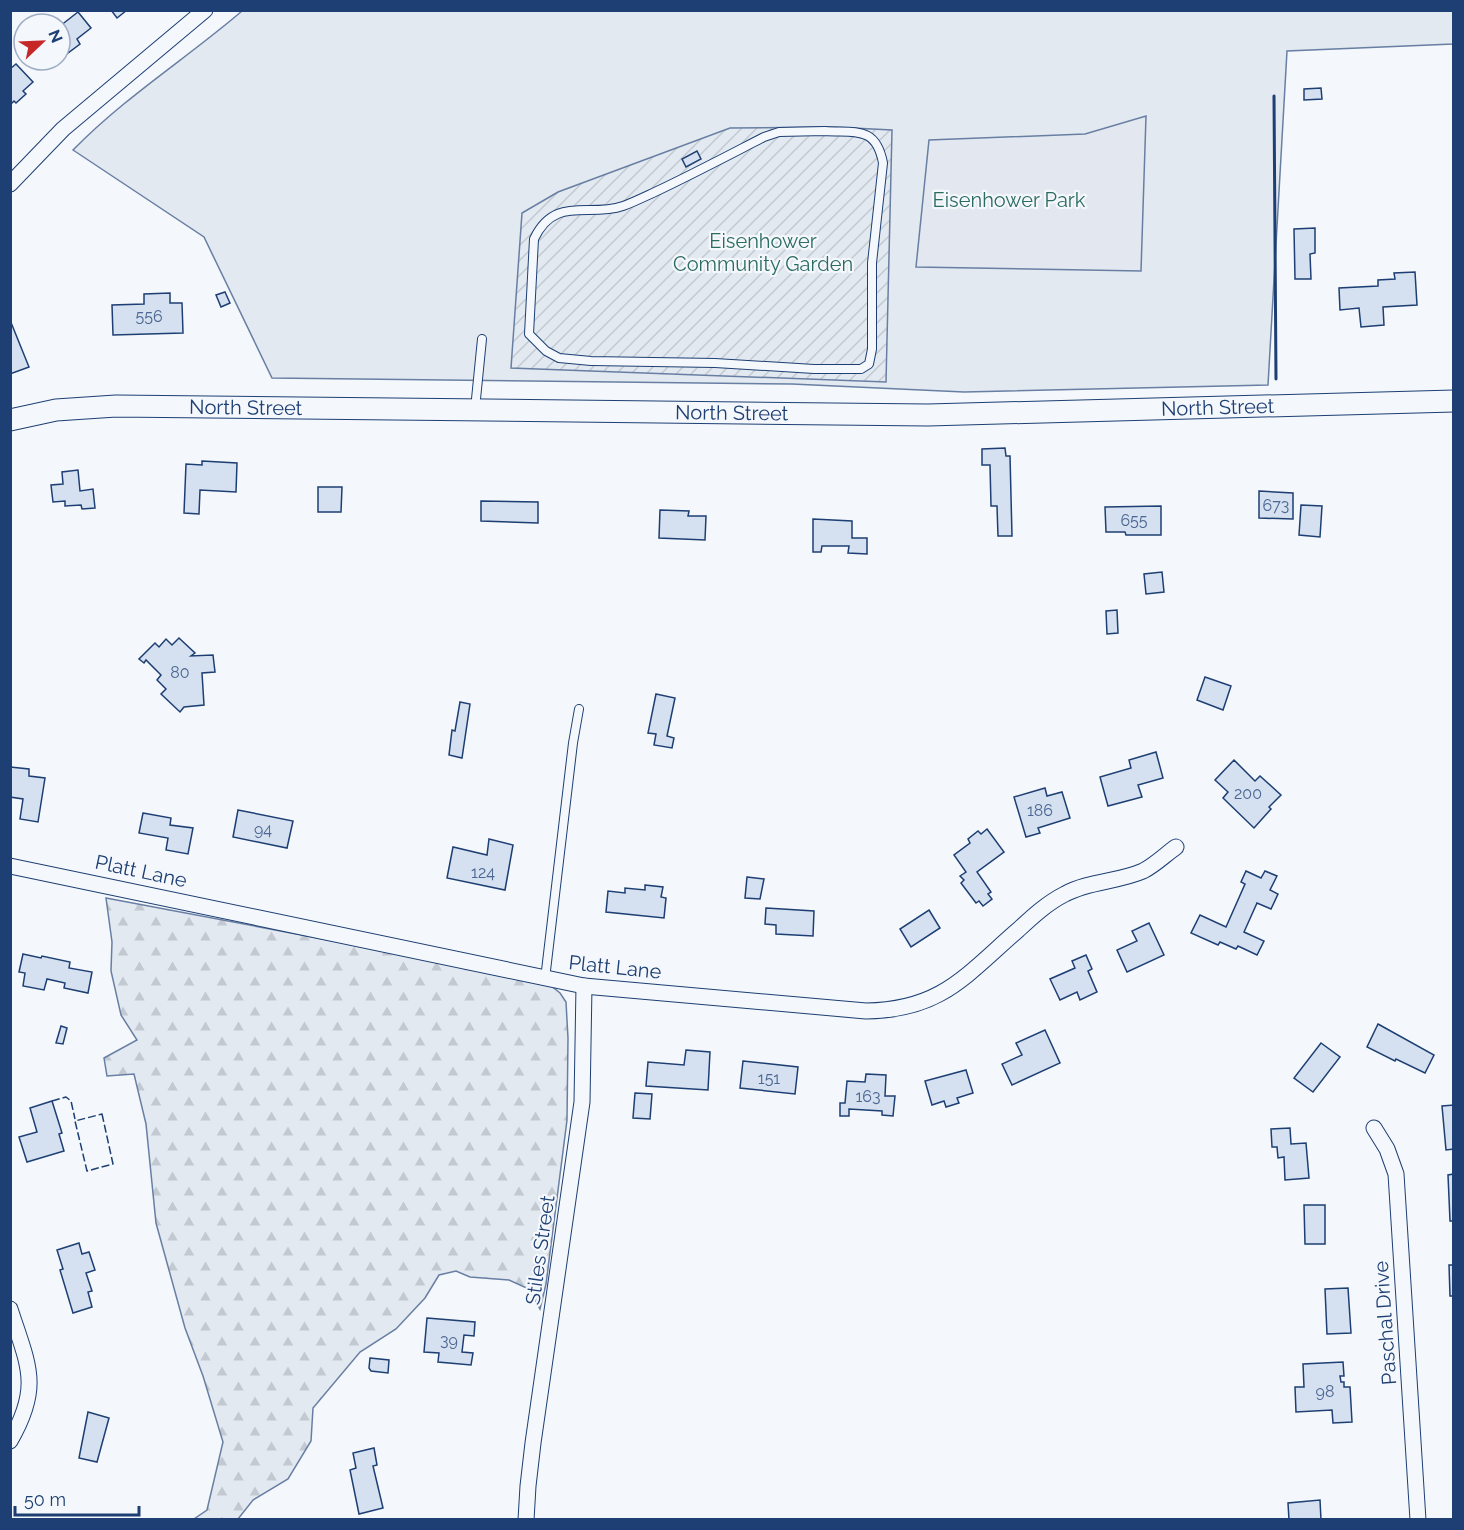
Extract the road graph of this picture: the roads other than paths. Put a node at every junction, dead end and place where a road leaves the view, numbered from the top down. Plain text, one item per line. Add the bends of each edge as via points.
1 (205, 10) edge
2 (10, 184) edge
3 (532, 269) joint
4 (482, 339) dead end
5 (1454, 401) edge
6 (476, 409) junction
7 (10, 420) edge
8 (579, 710) dead end
9 (1176, 847) dead end
10 (10, 866) edge
11 (545, 979) junction
12 (584, 986) junction
13 (1374, 1128) dead end
14 (10, 1309) edge
15 (10, 1441) edge
16 (526, 1520) edge
17 (1418, 1520) edge

1 - 2 street via 63,129
3 - 3 lane via 529,334 559,358 861,369 869,364 872,349 872,263 882,173 880,147 872,137 861,133 779,132 622,206 558,214 541,226 534,239
4 - 6 lane
5 - 6 main road, North Street via 928,414
6 - 7 main road, North Street via 116,406 56,410
8 - 11 lane
9 - 12 street, Platt Lane via 1144,870 1080,887 1053,901 958,983 909,1007 866,1011
10 - 11 street, Platt Lane
11 - 12 street, Platt Lane
12 - 16 street, Stiles Street via 582,1102 533,1443
13 - 17 street, Paschal Drive via 1396,1174
14 - 15 street via 27,1363 30,1391

